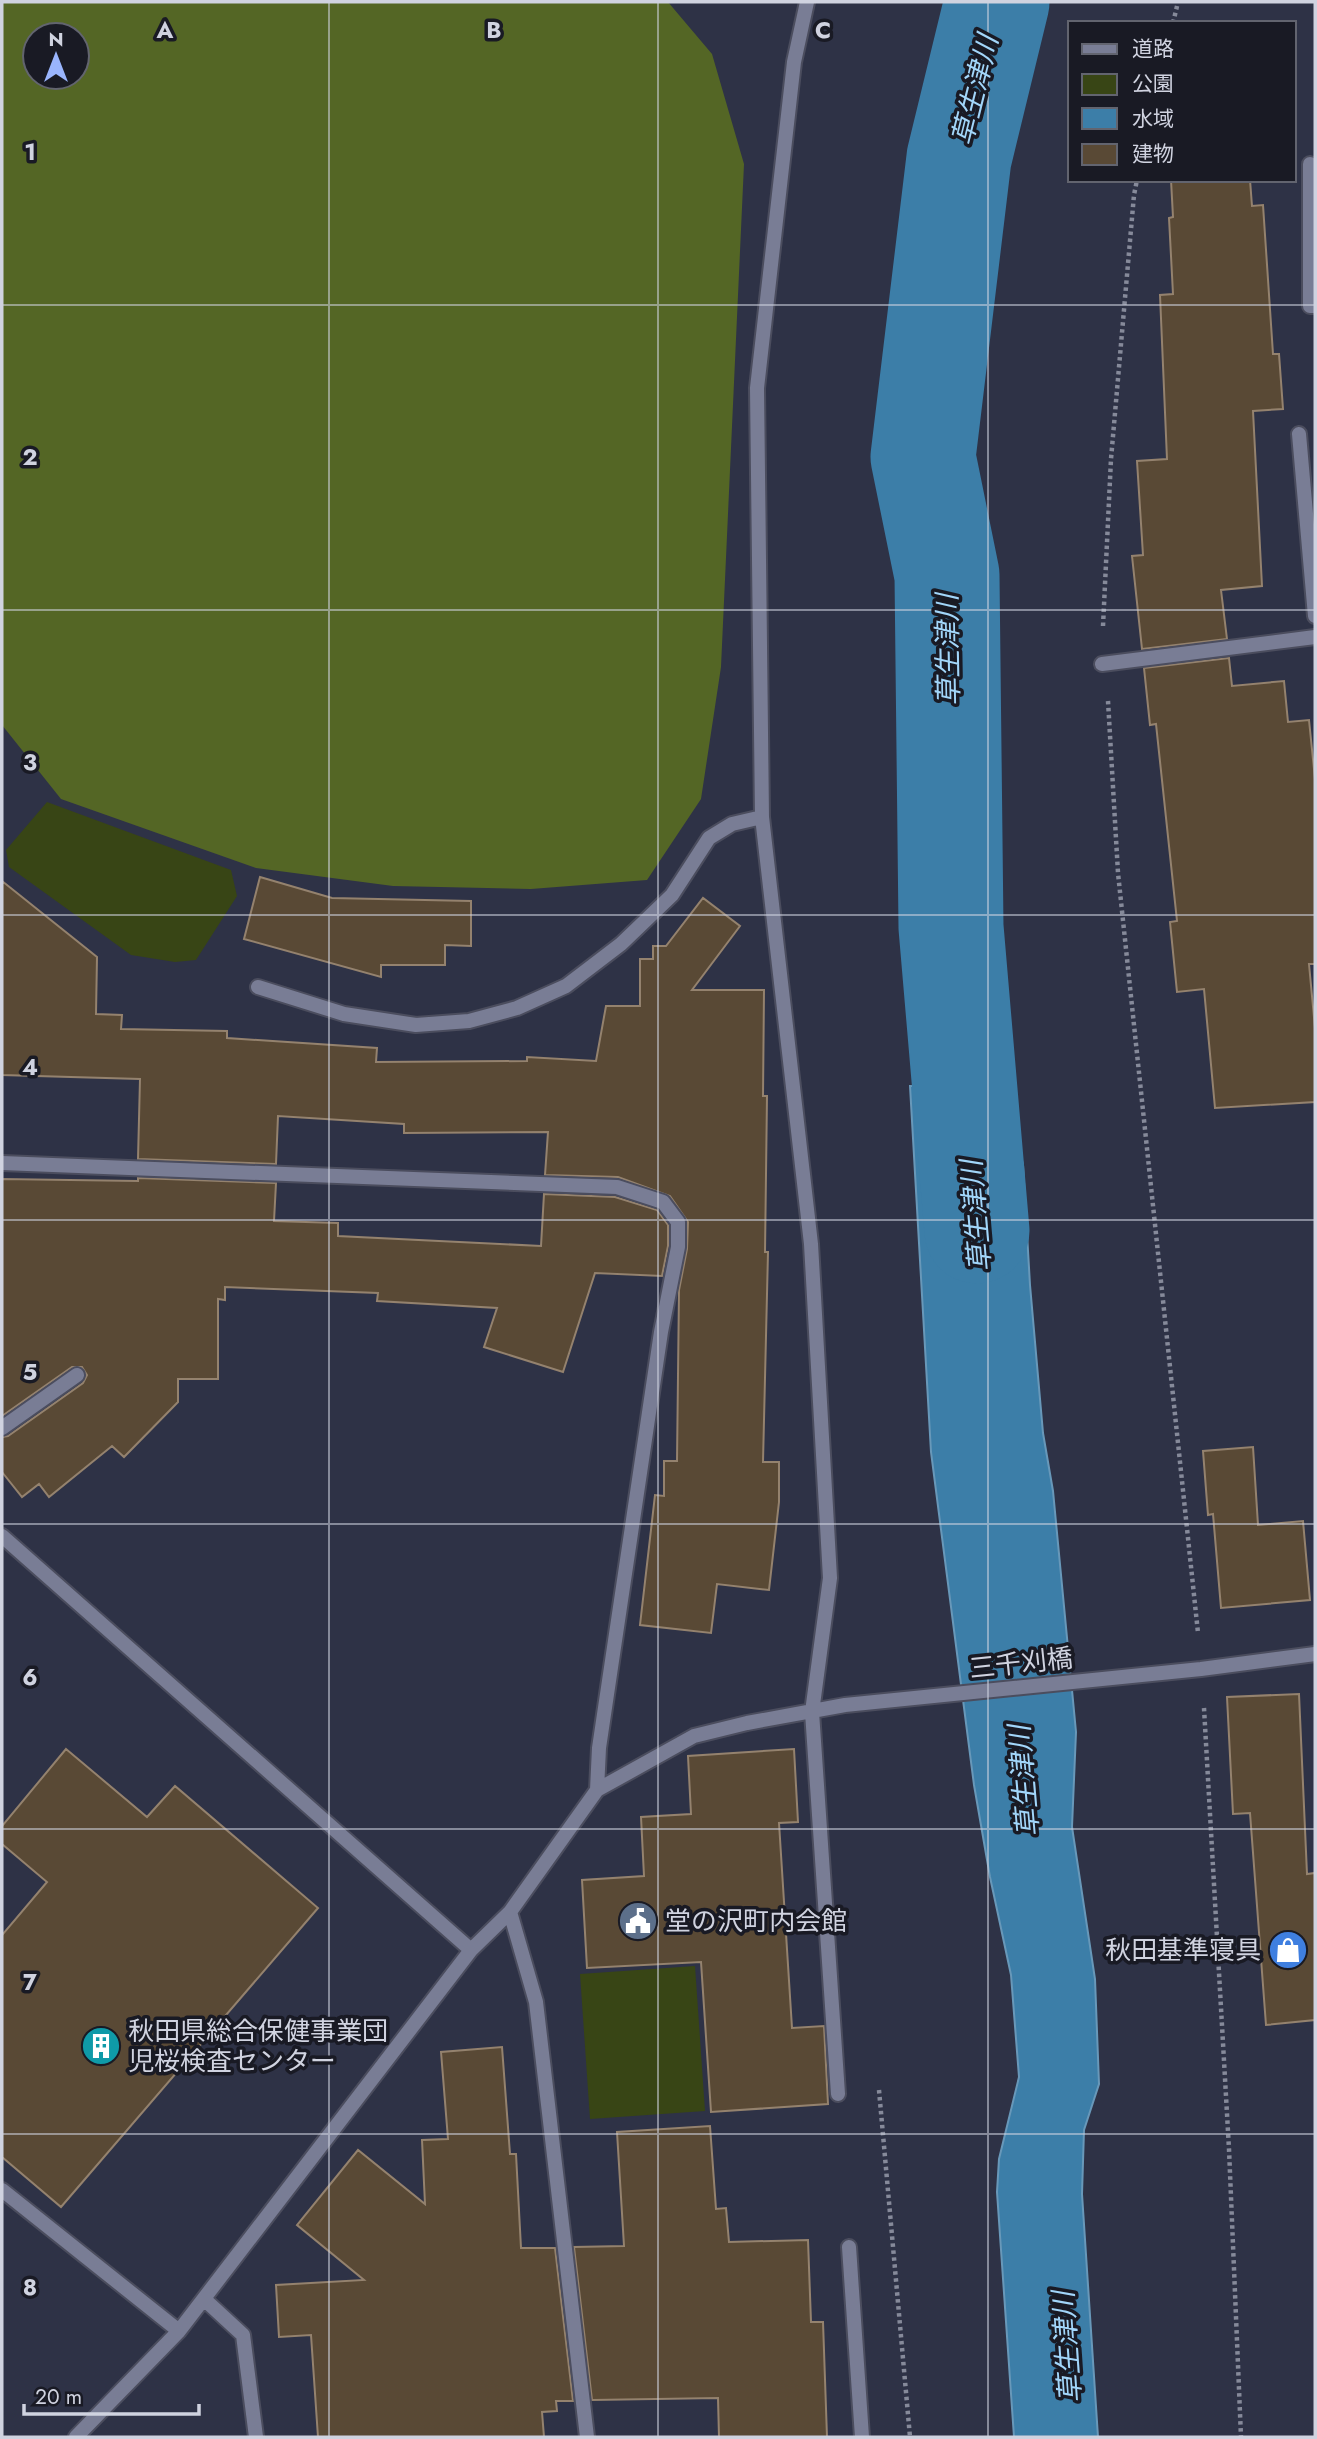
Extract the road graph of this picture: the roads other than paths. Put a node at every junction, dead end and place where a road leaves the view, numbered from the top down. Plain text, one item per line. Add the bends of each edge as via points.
1 (807, 2) edge
2 (1310, 164) dead end
3 (1315, 306) edge
4 (1299, 434) dead end
5 (1315, 615) edge
6 (1315, 637) edge
7 (1102, 664) road end
8 (762, 817) junction
9 (258, 987) dead end
10 (2, 1163) edge
11 (77, 1375) dead end
12 (2, 1428) edge
13 (2, 1536) edge
14 (1315, 1654) edge
15 (812, 1712) junction
16 (597, 1790) junction
17 (510, 1912) junction
18 (471, 1950) junction
19 (838, 2094) dead end
20 (2, 2190) edge
21 (849, 2247) dead end
22 (204, 2299) junction
23 (179, 2331) junction
24 (76, 2437) edge
25 (256, 2437) edge
26 (587, 2437) edge
27 (862, 2437) edge

1 - 8 street via 794,62 757,388
2 - 3 street via 1310,306
4 - 5 street
6 - 7 street
8 - 9 street via 732,824 709,838 672,895 621,944 566,986 517,1008 469,1021 416,1026 344,1014
8 - 15 street via 811,1244 830,1577
10 - 16 street via 617,1187 663,1202 678,1222 678,1247 598,1748
11 - 12 street
13 - 18 street
14 - 15 street, 三千刈橋
15 - 16 street, 三千刈橋 via 694,1736
15 - 19 street
16 - 17 street
17 - 18 street
17 - 26 street via 536,2002
18 - 22 street
20 - 23 street
21 - 27 street
22 - 23 street
22 - 25 street via 243,2335
23 - 24 street

